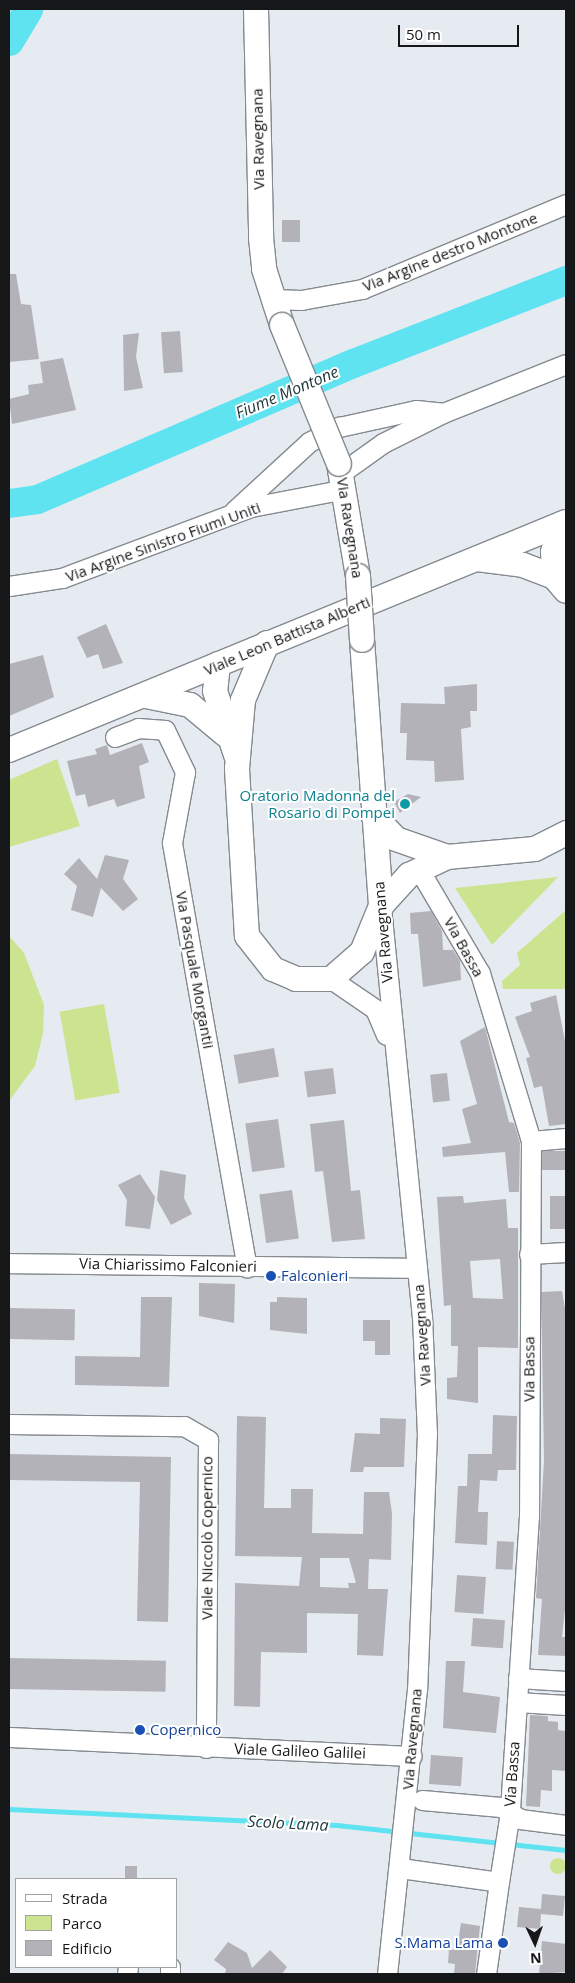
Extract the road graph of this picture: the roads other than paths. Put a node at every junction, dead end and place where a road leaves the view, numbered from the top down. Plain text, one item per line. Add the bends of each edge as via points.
1 (256, 9) edge
2 (566, 204) edge
3 (272, 299) junction
4 (566, 364) edge
5 (443, 413) junction
6 (342, 475) junction
7 (229, 516) junction
8 (564, 523) edge
9 (476, 559) junction
10 (560, 584) edge
11 (9, 586) edge
12 (267, 643) junction
13 (218, 664) junction
14 (144, 696) junction
15 (242, 700) junction
16 (226, 735) junction
17 (115, 737) dead end
18 (9, 750) edge
19 (237, 757) junction
20 (373, 815) junction
21 (566, 833) edge
22 (447, 857) junction
23 (424, 878) dead end
24 (381, 906) junction
25 (332, 979) junction
26 (393, 1060) junction
27 (566, 1138) edge
28 (531, 1141) junction
29 (566, 1252) edge
30 (529, 1254) junction
31 (9, 1262) edge
32 (247, 1267) junction
33 (418, 1268) junction
34 (9, 1424) edge
35 (518, 1678) junction
36 (566, 1681) edge
37 (517, 1702) junction
38 (566, 1704) edge
39 (9, 1737) edge
40 (206, 1748) junction
41 (412, 1756) junction
42 (414, 1799) junction
43 (510, 1812) junction
44 (566, 1824) edge
45 (400, 1868) junction
46 (499, 1882) junction
47 (387, 1974) edge
48 (486, 1974) edge

1 - 3 main road, Via Ravegnana via 259,208 264,269
2 - 3 street, Via Argine destro Montone via 362,289 301,300
3 - 6 main road, Via Ravegnana, bridge
4 - 5 street
5 - 6 street via 383,443
5 - 7 street via 416,410 339,427 309,442
6 - 7 street, Via Argine Sinistro Fiumi Uniti
6 - 20 main road, Via Ravegnana, bridge via 358,576
7 - 11 street, Via Argine Sinistro Fiumi Uniti via 62,578
8 - 9 main road, Viale Leon Battista Alberti
8 - 10 main road via 553,552
9 - 10 main road via 523,565
9 - 12 main road, Viale Leon Battista Alberti
12 - 13 main road, Viale Leon Battista Alberti
12 - 15 main road
13 - 14 main road, Viale Leon Battista Alberti
13 - 15 main road
13 - 16 main road via 215,691
14 - 16 main road via 190,705
14 - 18 main road, Viale Leon Battista Alberti
15 - 19 main road
16 - 19 main road
17 - 32 street, Via Pasquale Morgantii via 138,728 165,730 185,772 172,843
19 - 25 main road via 247,936 257,954 278,972 296,979
20 - 22 main road via 396,839
20 - 24 main road, Via Ravegnana
21 - 22 main road via 535,849
22 - 24 main road via 409,875
23 - 28 street, Via Bassa via 480,972
24 - 25 main road via 366,946
24 - 26 street, Via Ravegnana
25 - 26 street via 374,1009
26 - 33 street, Via Ravegnana
27 - 28 street
28 - 30 street, Via Bassa
29 - 30 street
30 - 35 street, Via Bassa via 529,1516
31 - 32 street, Via Chiarissimo Falconieri
32 - 33 street, Via Chiarissimo Falconieri
33 - 41 street, Via Ravegnana via 427,1433
34 - 40 street, Viale Niccolò Copernico via 184,1426 208,1440
35 - 36 street
35 - 37 street, Via Bassa
37 - 38 street
37 - 43 street, Via Bassa
39 - 40 street, Viale Galileo Galilei
40 - 41 street, Viale Galileo Galilei
41 - 42 street, Via Ravegnana
42 - 43 street via 501,1807
42 - 45 street, Via Ravegnana
43 - 44 street via 520,1819
43 - 46 street, Via Bassa
45 - 46 street
45 - 47 street, Via Ravegnana
46 - 48 street

